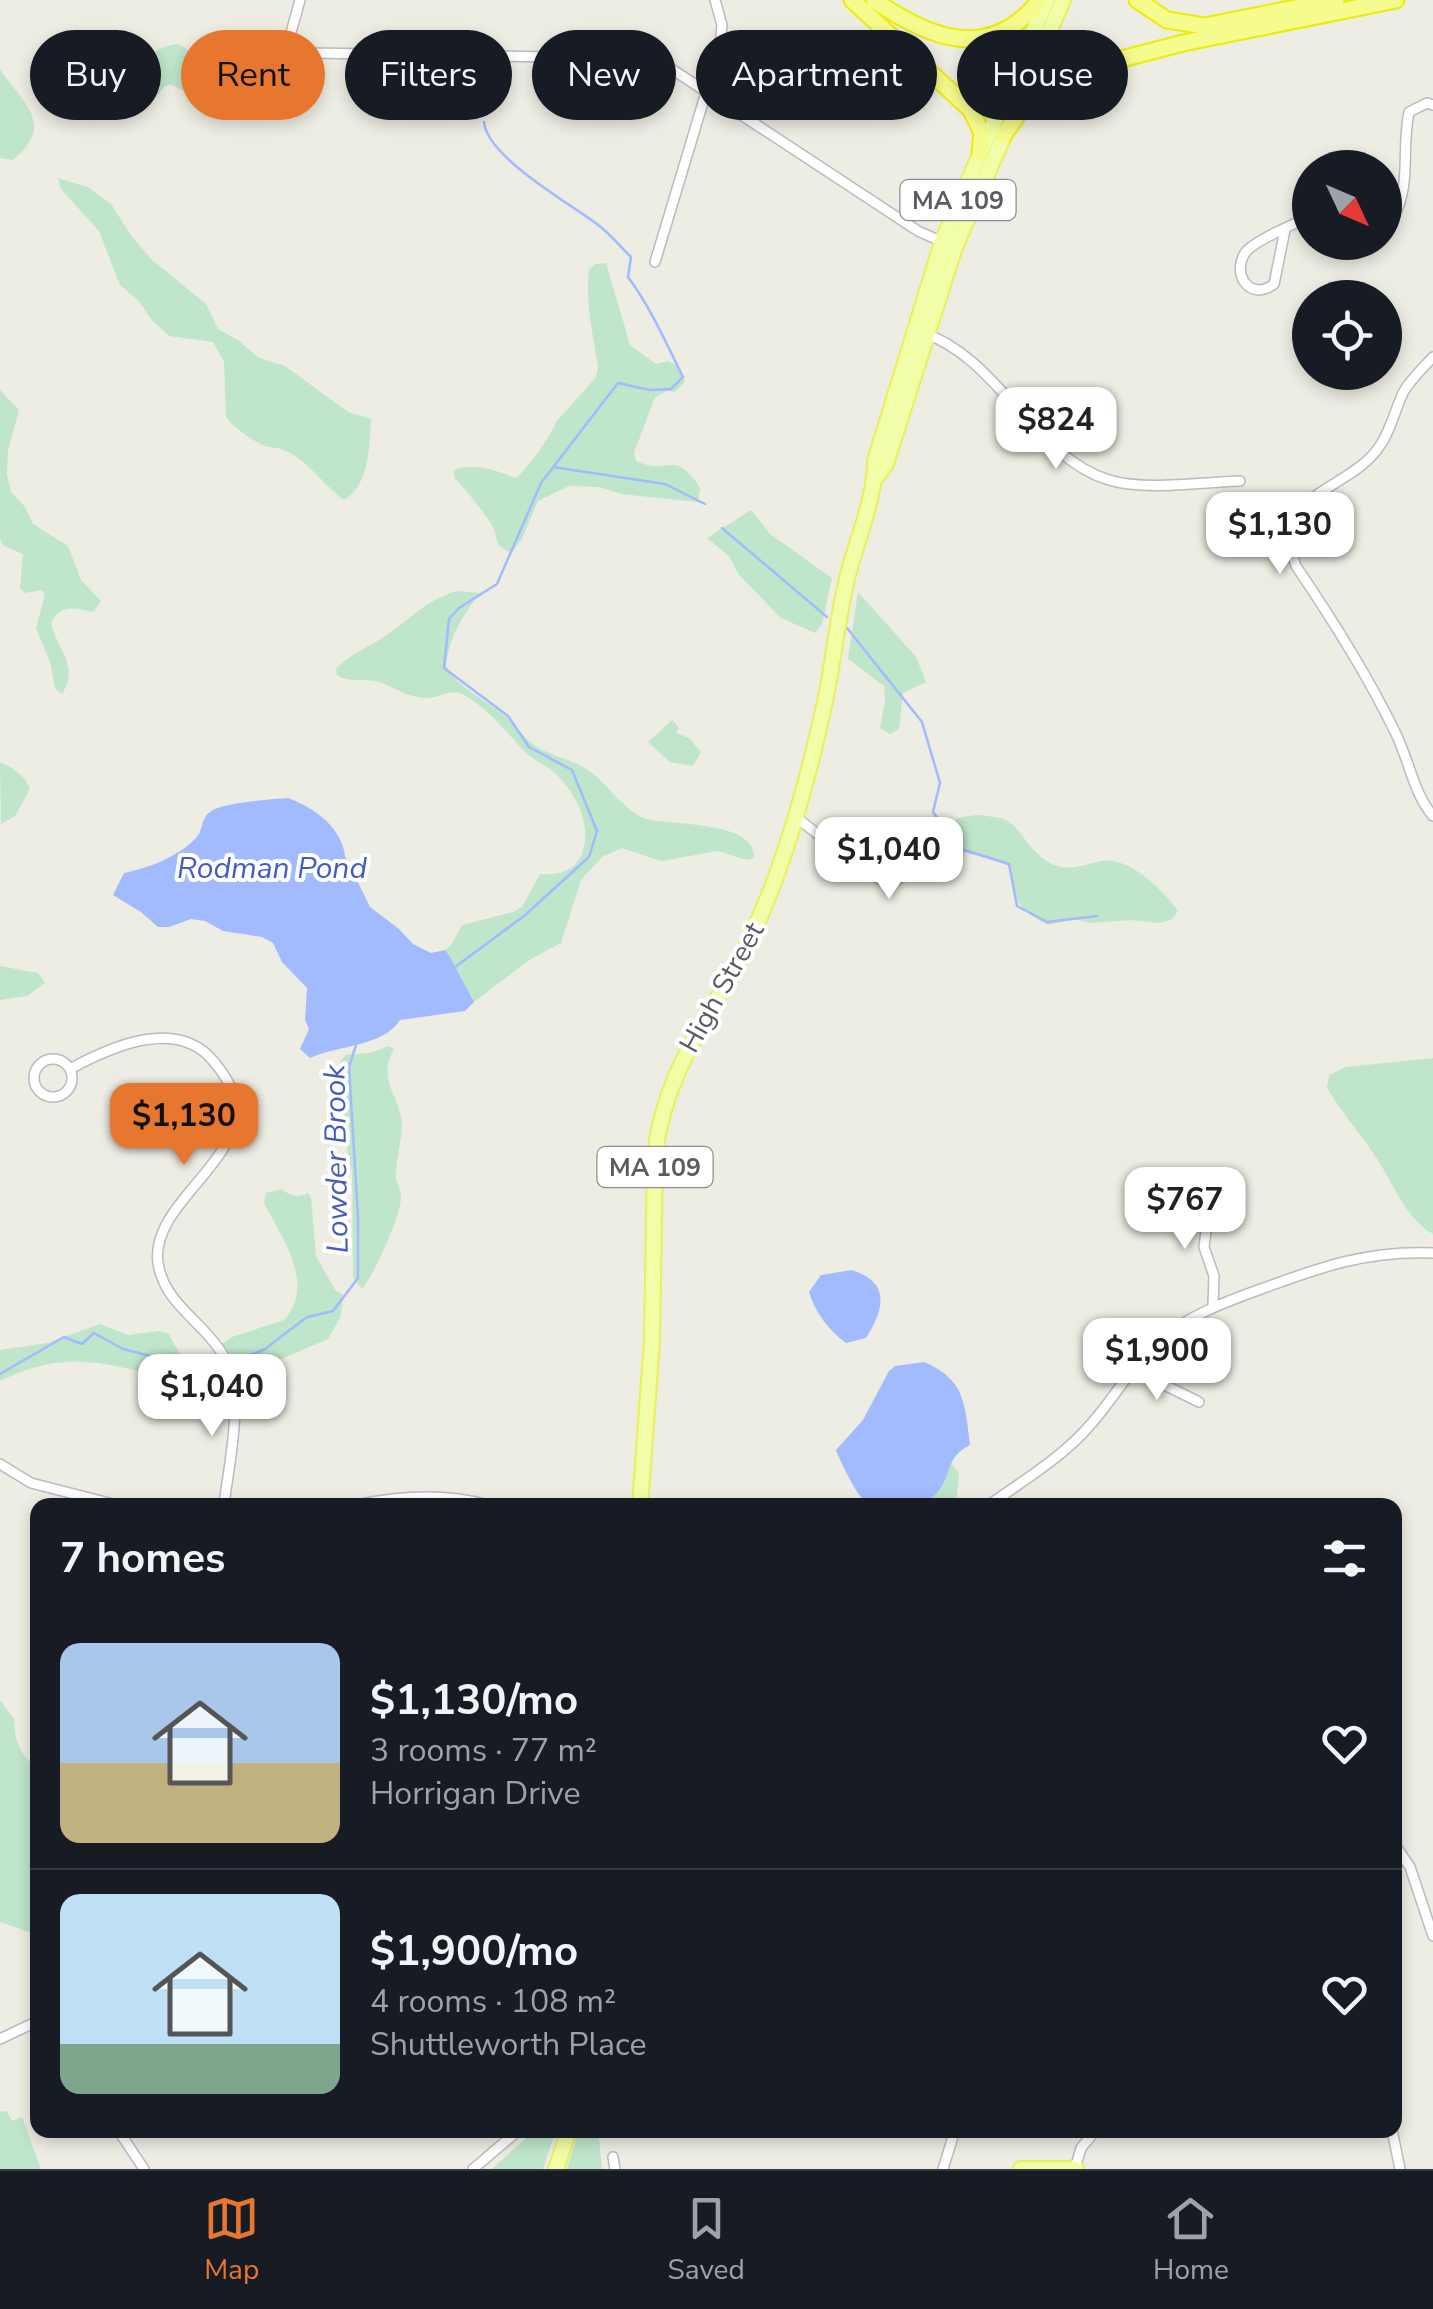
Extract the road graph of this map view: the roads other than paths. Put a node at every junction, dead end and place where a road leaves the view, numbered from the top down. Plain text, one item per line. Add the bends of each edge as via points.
1 (300, 0) edge
2 (716, 0) edge
3 (852, 0) edge
4 (874, 0) edge
5 (1044, 0) edge
6 (1064, 0) edge
7 (1138, 0) edge
8 (1336, 0) edge
9 (1396, 0) edge
10 (293, 30) edge
11 (722, 30) edge
12 (325, 54) edge
13 (696, 84) edge
14 (1433, 105) edge
15 (697, 120) edge
16 (751, 120) edge
17 (1004, 136) junction
18 (1402, 150) edge
19 (1402, 150) edge
20 (980, 152) junction
21 (1402, 194) edge
22 (1292, 227) edge
23 (1286, 230) junction
24 (948, 244) junction
25 (655, 262) dead end
26 (922, 332) junction
27 (1433, 357) edge
28 (1240, 481) dead end
29 (794, 816) junction
30 (1433, 816) edge
31 (862, 868) dead end
32 (70, 1069) junction
33 (1173, 1190) dead end
34 (1433, 1253) edge
35 (1213, 1306) junction
36 (1132, 1370) junction
37 (1199, 1402) dead end
38 (0, 1464) edge
39 (89, 1498) edge
40 (225, 1498) edge
41 (641, 1498) edge
42 (999, 1498) edge
43 (1402, 1855) edge
44 (1433, 1936) edge
45 (30, 2025) edge
46 (0, 2038) edge
47 (125, 2138) edge
48 (129, 2138) edge
49 (510, 2138) edge
50 (566, 2138) edge
51 (953, 2138) edge
52 (1089, 2138) edge
53 (1394, 2138) edge
54 (129, 2143) junction
55 (613, 2157) dead end
56 (144, 2169) edge
57 (473, 2169) edge
58 (556, 2169) edge
59 (614, 2169) edge
60 (943, 2169) edge
61 (1022, 2169) edge
62 (1075, 2169) edge
63 (1400, 2169) edge

1 - 10 street
2 - 11 street
3 - 20 highway via 971,110 982,133
4 - 5 highway via 926,30 959,39 1004,31
5 - 20 main road, High Street / MA 109
6 - 17 main road, High Street / MA 109
7 - 8 highway via 1166,20 1204,26
9 - 17 highway via 1064,74 1032,94
12 - 13 street via 644,60
14 - 19 street via 1408,112
15 - 25 street
16 - 24 street
17 - 24 main road, High Street / MA 109
18 - 21 street
20 - 24 main road, High Street / MA 109
22 - 23 street
23 - 23 street via 1274,284 1254,291 1240,271 1243,255
24 - 26 main road, High Street / MA 109
26 - 28 street via 958,350 1092,474 1124,483
26 - 29 main road, High Street / MA 109 via 847,579 822,714
27 - 30 street via 1404,391 1381,445 1299,511 1288,545 1370,683
29 - 31 street
29 - 41 main road, High Street / MA 109 via 760,919 684,1054 660,1115
32 - 32 street via 69,1088 60,1096 37,1088 34,1076 44,1062 56,1060
32 - 40 street via 168,1036 208,1054 232,1088 231,1133 158,1246 168,1291 228,1365 235,1400
33 - 35 street via 1206,1232
34 - 35 street via 1343,1260
35 - 36 street via 1160,1340
36 - 37 street
36 - 42 street via 1067,1449
38 - 39 street via 30,1483
43 - 44 street
45 - 46 street
47 - 54 street
48 - 54 street
49 - 57 street
50 - 58 main road
51 - 60 street
52 - 62 street
53 - 63 street
54 - 56 street
55 - 59 street
61 - 62 main road

